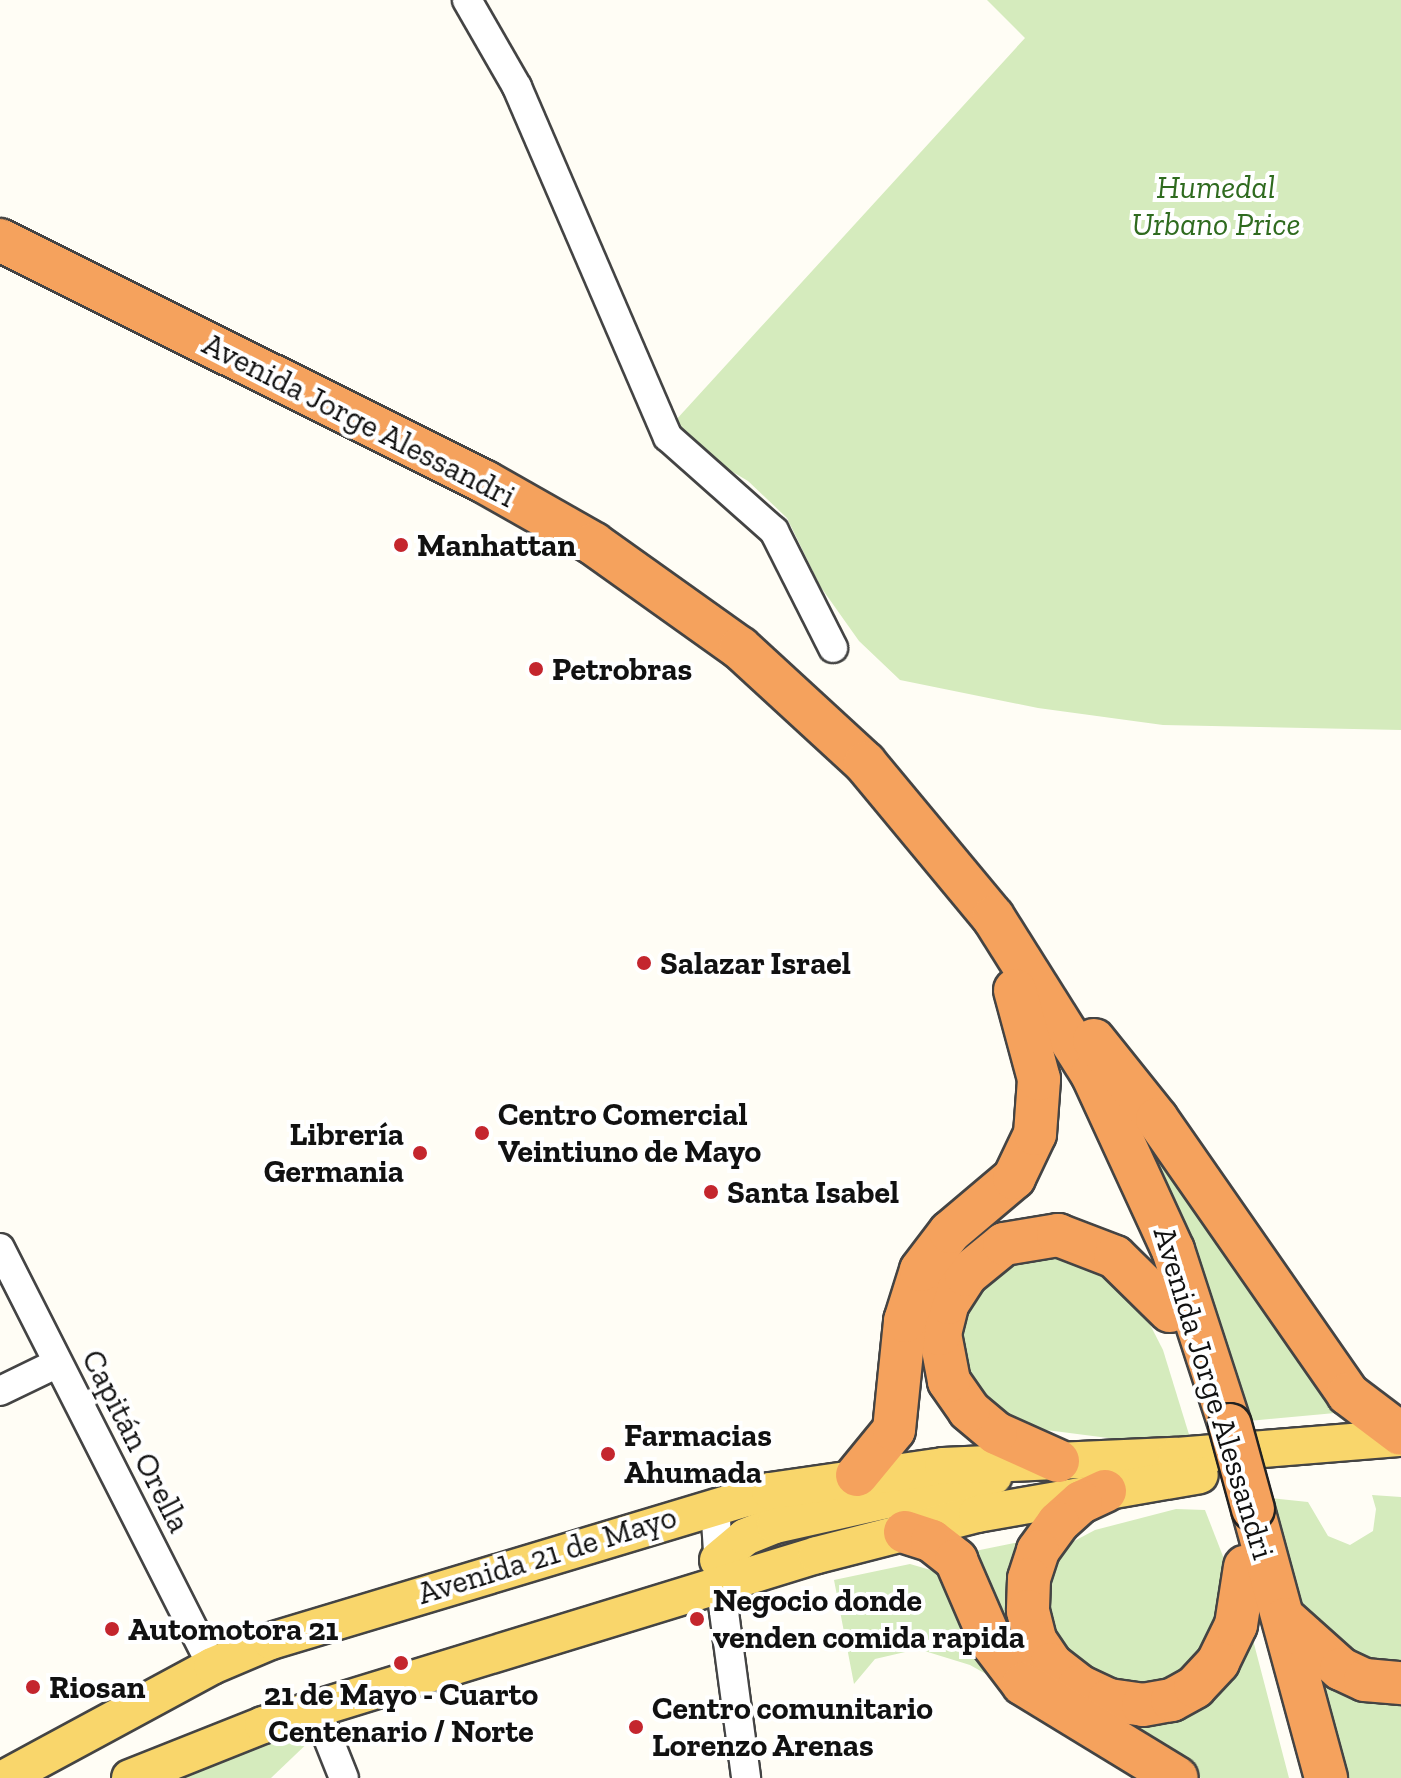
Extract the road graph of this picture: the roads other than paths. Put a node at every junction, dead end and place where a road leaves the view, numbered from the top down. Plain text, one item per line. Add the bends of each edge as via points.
1 (467, 0) edge
2 (0, 240) edge
3 (0, 266) edge
4 (833, 648) dead end
5 (1021, 978) junction
6 (0, 1248) edge
7 (1170, 1311) junction
8 (58, 1363) junction
9 (0, 1391) edge
10 (1218, 1426) junction
11 (1401, 1451) edge
12 (1045, 1462) junction
13 (857, 1475) junction
14 (1105, 1491) junction
15 (715, 1505) junction
16 (1242, 1510) junction
17 (905, 1532) junction
18 (1245, 1567) junction
19 (719, 1571) junction
20 (1281, 1614) junction
21 (212, 1666) junction
22 (1401, 1683) edge
23 (316, 1708) junction
24 (5, 1778) edge
25 (130, 1778) edge
26 (344, 1778) edge
27 (746, 1778) edge
28 (1177, 1778) edge
29 (1303, 1778) edge
30 (1326, 1778) edge

1 - 4 street via 517,87 668,437 774,531
2 - 5 highway, Avenida Jorge Alessandri via 485,482 647,579 740,648 865,763 931,836
3 - 5 highway, Avenida Jorge Alessandri via 483,505 650,609 740,678 835,767
5 - 7 highway, Avenida Jorge Alessandri via 1097,1132
5 - 10 highway, Avenida Jorge Alessandri via 1092,1074 1149,1189 1194,1307
5 - 11 highway via 1142,1098 1348,1394
5 - 13 highway via 1039,1079 1035,1134 1014,1178 950,1232 921,1270 905,1321 894,1430
6 - 8 street, Capitán Orella
7 - 10 highway, Avenida Jorge Alessandri
7 - 12 highway via 1115,1257 1058,1235 1004,1244 966,1275 948,1303 940,1334 949,1381 969,1410 996,1433
8 - 9 street
8 - 21 street, Capitán Orella
10 - 16 highway, Avenida Jorge Alessandri
11 - 12 main road, Avenida 21 de Mayo via 1269,1448
11 - 14 main road
12 - 13 main road, Avenida 21 de Mayo
12 - 19 main road via 953,1489 775,1525 745,1537
13 - 15 main road, Avenida 21 de Mayo
14 - 17 main road
14 - 18 highway via 1081,1502 1058,1523 1038,1551 1029,1579 1028,1611 1035,1640 1051,1664 1079,1686 1109,1700 1143,1705 1172,1700 1195,1687 1212,1671 1236,1625
15 - 19 street
15 - 21 main road, Avenida 21 de Mayo via 369,1608
16 - 18 highway, Avenida Jorge Alessandri
16 - 20 highway, Avenida Jorge Alessandri
17 - 19 main road
17 - 28 highway via 932,1541 956,1560 992,1643 1023,1684
18 - 29 highway, Avenida Jorge Alessandri
19 - 23 main road
19 - 27 street
20 - 22 highway via 1309,1646 1341,1669 1365,1680
20 - 30 highway, Avenida Jorge Alessandri
21 - 24 main road, Avenida 21 de Mayo
23 - 25 main road
23 - 26 street

